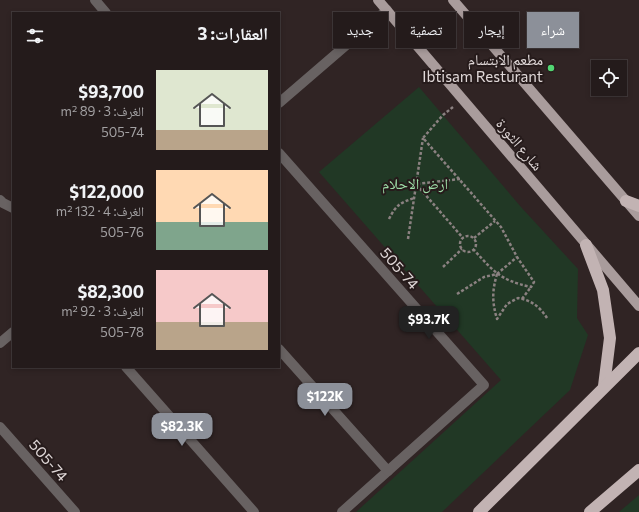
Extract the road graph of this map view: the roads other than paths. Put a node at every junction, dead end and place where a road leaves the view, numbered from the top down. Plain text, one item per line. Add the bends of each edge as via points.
1 (95, 0) edge
2 (378, 0) edge
3 (453, 0) edge
4 (387, 10) junction
5 (105, 12) edge
6 (280, 102) edge
7 (280, 154) edge
8 (0, 200) edge
9 (626, 201) junction
10 (639, 206) edge
11 (12, 208) edge
12 (639, 216) edge
13 (586, 245) junction
14 (639, 306) edge
15 (12, 333) edge
16 (0, 343) edge
17 (280, 350) edge
18 (639, 353) edge
19 (127, 368) edge
20 (604, 386) junction
21 (0, 427) edge
22 (639, 470) edge
23 (388, 471) junction
24 (75, 512) edge
25 (254, 512) edge
26 (342, 512) edge
27 (479, 512) edge
28 (590, 512) edge

1 - 5 street
2 - 4 main road, شارع الثورة
3 - 9 main road
4 - 6 street
4 - 13 main road, شارع الثورة
7 - 23 street, 505-74 via 484,386
8 - 11 street
9 - 10 highway
9 - 12 main road
13 - 14 main road, شارع الثورة
13 - 20 highway via 603,290 610,338
15 - 16 street
17 - 23 street
18 - 20 highway
19 - 25 street
20 - 27 highway
21 - 24 street, 505-74
22 - 28 highway
23 - 26 street, 505-74

